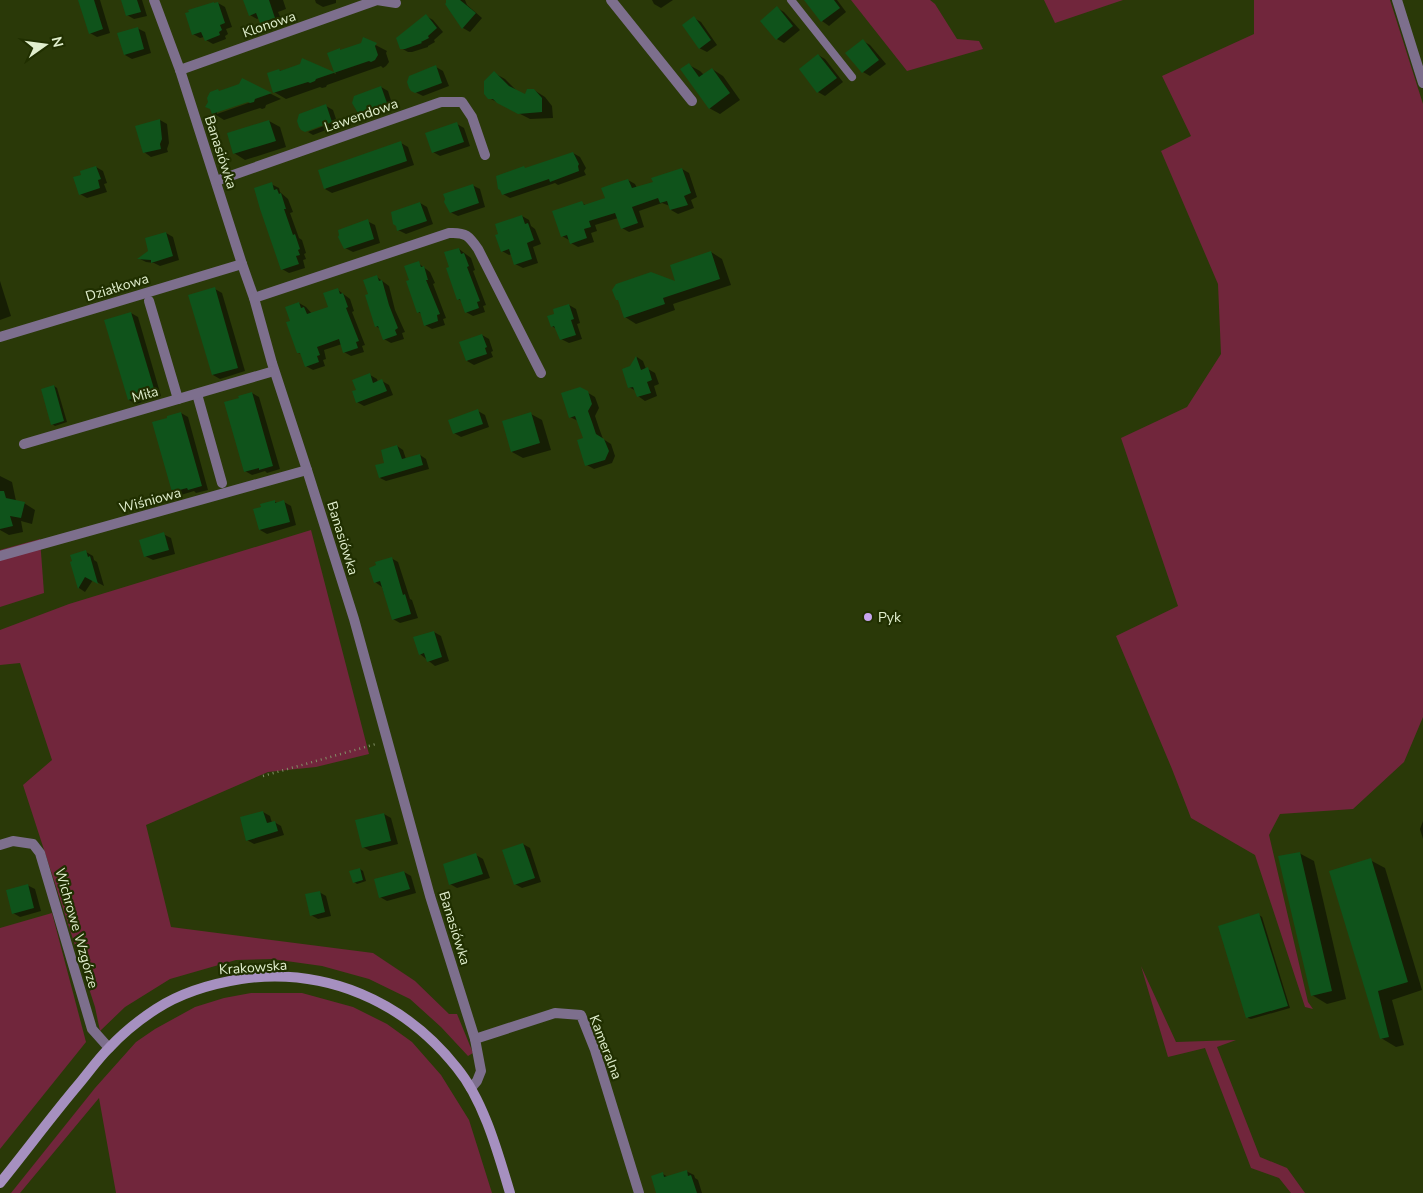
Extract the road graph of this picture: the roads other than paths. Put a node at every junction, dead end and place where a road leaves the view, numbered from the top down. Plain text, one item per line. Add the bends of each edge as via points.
1 (154, 0) edge
2 (611, 0) edge
3 (790, 0) edge
4 (1397, 0) edge
5 (396, 3) dead end
6 (180, 70) junction
7 (852, 77) dead end
8 (1423, 83) edge
9 (692, 101) dead end
10 (485, 155) dead end
11 (216, 182) junction
12 (242, 264) junction
13 (254, 298) junction
14 (149, 301) dead end
15 (0, 337) edge
16 (274, 372) junction
17 (541, 373) dead end
18 (197, 394) junction
19 (178, 399) junction
20 (24, 444) dead end
21 (307, 470) junction
22 (222, 483) dead end
23 (0, 556) edge
24 (0, 845) edge
25 (475, 1039) junction
26 (109, 1048) junction
27 (471, 1088) junction
28 (0, 1183) edge
29 (510, 1193) edge
30 (639, 1193) edge

1 - 6 street, Banasiówka
2 - 9 street
3 - 7 lane
4 - 8 street
5 - 6 street, Klonowa via 377,0
6 - 11 street, Banasiówka
10 - 11 street, Lawendowa via 472,117 462,102 441,102
11 - 12 street, Banasiówka
12 - 13 street, Banasiówka
12 - 15 street, Działkowa
13 - 16 street, Banasiówka
13 - 17 street via 459,232 469,236 478,249
14 - 19 street
16 - 18 street, Miła
16 - 21 street, Banasiówka
18 - 19 street, Miła
18 - 22 street
19 - 20 street, Miła
21 - 23 street, Wiśniowa
21 - 25 street, Banasiówka via 354,619 430,896
24 - 26 street, Wichrowe Wzgórze via 13,841 33,844 40,853 92,1029
25 - 27 street, Banasiówka via 481,1071
25 - 30 street, Kameralna via 555,1013 582,1015
26 - 27 main road, Krakowska via 157,1008 202,987 250,978 311,979 372,998 398,1013 432,1040
26 - 28 main road, Krakowska
27 - 29 main road, Krakowska via 488,1124

